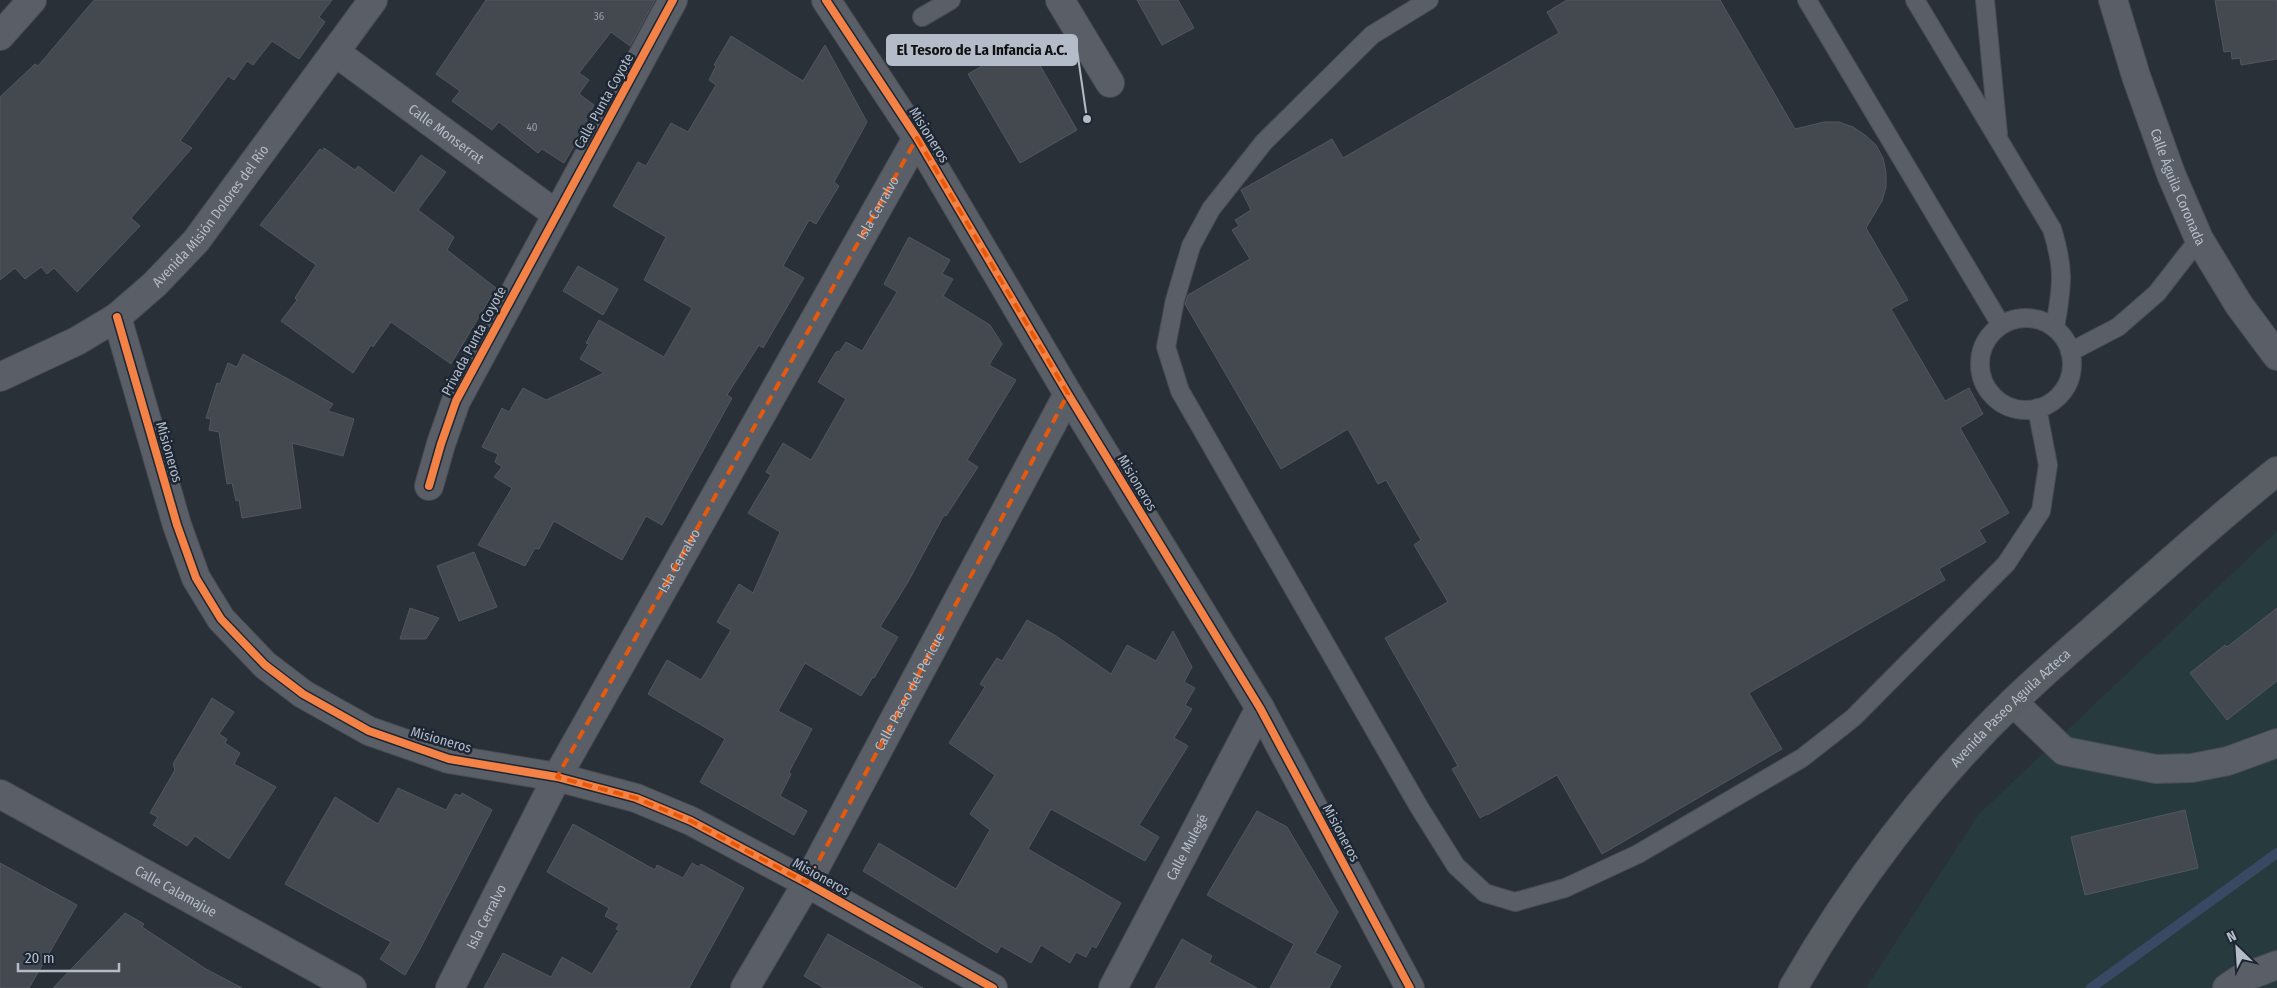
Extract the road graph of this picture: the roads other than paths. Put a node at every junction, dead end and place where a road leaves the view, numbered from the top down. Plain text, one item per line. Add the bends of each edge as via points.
1 (32, 0) edge
2 (373, 0) edge
3 (673, 0) edge
4 (826, 0) edge
5 (950, 0) edge
6 (1060, 0) edge
7 (1429, 0) edge
8 (1806, 0) edge
9 (1915, 0) edge
10 (1985, 0) edge
11 (2113, 0) edge
12 (922, 18) dead end
13 (0, 36) edge
14 (335, 52) junction
15 (1110, 83) dead end
16 (917, 138) junction
17 (1999, 140) junction
18 (556, 214) junction
19 (2199, 239) junction
20 (116, 317) junction
21 (2001, 325) junction
22 (2055, 328) junction
23 (2070, 352) junction
24 (2277, 356) edge
25 (0, 377) edge
26 (1068, 394) junction
27 (2037, 408) junction
28 (2277, 471) edge
29 (429, 486) dead end
30 (2013, 702) junction
31 (1260, 708) junction
32 (2277, 743) edge
33 (557, 777) junction
34 (0, 794) edge
35 (807, 883) junction
36 (2277, 965) edge
37 (352, 988) edge
38 (450, 988) edge
39 (745, 988) edge
40 (993, 988) edge
41 (1113, 988) edge
42 (1410, 988) edge
43 (1793, 988) edge
44 (2227, 988) edge

1 - 13 street
2 - 14 street, Avenida Misión Dolores del Río
3 - 18 street, Calle Punta Coyote
4 - 16 street, Misioneros
5 - 12 lane
6 - 15 street
7 - 27 lane via 1372,35 1264,142 1211,209 1191,246 1175,300 1166,347 1180,391 1419,806 1456,866 1485,893 1515,902 1564,888 1638,854 1802,758 1853,718 2006,564 2041,511 2048,465
8 - 21 lane
9 - 17 lane
10 - 17 lane
11 - 19 street, Calle Águila Coronada via 2136,76
14 - 18 street, Calle Monserrat
14 - 20 street, Avenida Misión Dolores del Río via 196,241 155,284
16 - 26 street, Misioneros
16 - 33 street, Isla Cerralvo
17 - 22 lane via 2052,229 2059,251 2063,284
18 - 29 street, Privada Punta Coyote via 456,401
19 - 23 lane via 2157,293 2118,327
19 - 24 street, Calle Águila Coronada
20 - 25 street, Avenida Misión Dolores del Río via 77,341
20 - 33 street, Misioneros via 177,525 196,578 221,619 265,665 303,694 369,730 449,759
21 - 22 lane via 2014,319 2028,318
21 - 27 lane via 1990,334 1983,347 1979,361 1981,375 1996,399 2009,406
22 - 23 lane via 2065,339
23 - 27 lane via 2072,366 2062,393
26 - 31 street, Misioneros
26 - 35 street, Calle Paseo del Pericue
28 - 30 main road, Avenida Paseo Aguila Azteca via 2221,516
30 - 32 street via 2064,751 2156,769 2228,761
30 - 43 main road, Avenida Paseo Aguila Azteca via 1920,804 1853,892 1816,946
31 - 41 street, Calle Mulegé
31 - 42 street, Misioneros
33 - 35 street, Misioneros via 636,798 691,821
33 - 38 street, Isla Cerralvo
34 - 37 street, Calle Calamajue
35 - 39 street, Calle Paseo del Pericue
35 - 40 street, Misioneros
36 - 44 street via 2242,978

